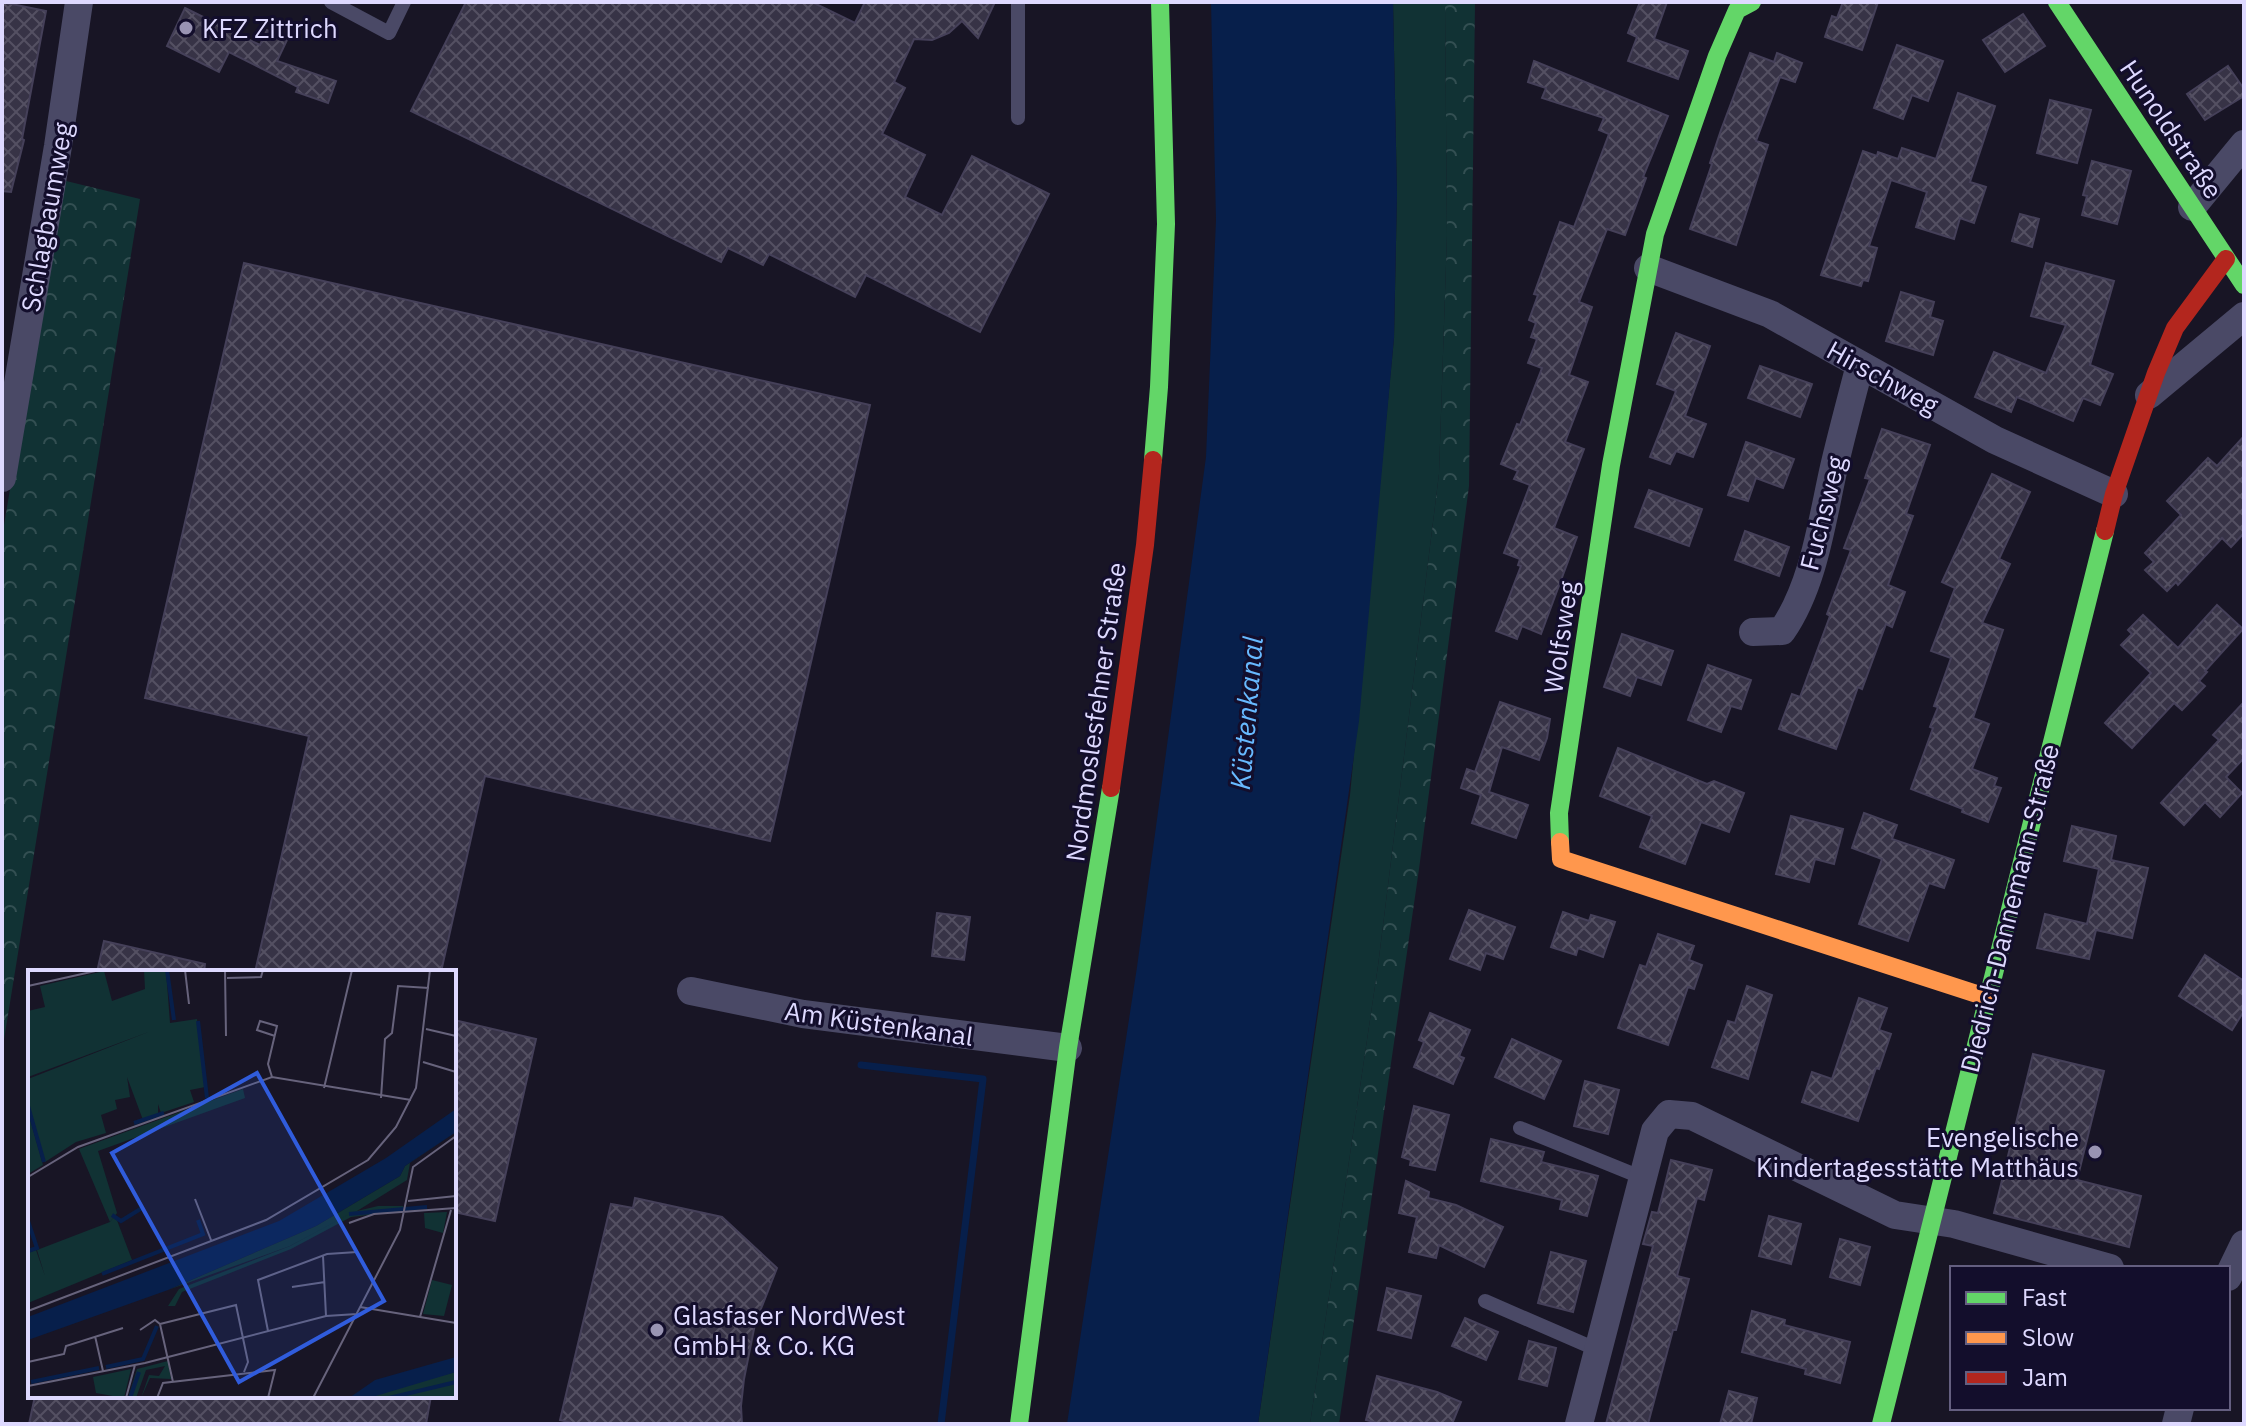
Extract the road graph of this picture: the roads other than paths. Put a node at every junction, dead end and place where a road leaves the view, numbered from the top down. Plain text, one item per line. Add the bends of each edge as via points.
1 (79, 2) edge
2 (331, 2) edge
3 (404, 2) edge
4 (1018, 2) edge
5 (1160, 2) edge
6 (1752, 2) edge
7 (2057, 2) edge
8 (1018, 118) dead end
9 (2244, 144) edge
10 (2192, 207) junction
11 (2226, 259) junction
12 (1648, 268) junction
13 (2244, 285) edge
14 (2244, 316) edge
15 (1860, 365) junction
16 (2148, 395) junction
17 (2, 478) edge
18 (2114, 494) junction
19 (1753, 632) dead end
20 (691, 991) dead end
21 (1986, 997) junction
22 (1068, 1048) junction
23 (1520, 1128) dead end
24 (1643, 1178) junction
25 (1931, 1222) junction
26 (2244, 1244) edge
27 (2103, 1266) edge
28 (2230, 1273) edge
29 (1485, 1301) dead end
30 (1598, 1350) junction
31 (1019, 1424) edge
32 (1579, 1424) edge
33 (1881, 1424) edge

1 - 17 street, Schlagbaumweg
2 - 3 lane via 389,33
4 - 8 lane
5 - 22 street, Nordmoslesfehner Straße via 1166,224 1151,482 1121,725
6 - 12 street, Wolfsweg via 1737,10 1717,56
7 - 10 street, Hunoldstraße
9 - 10 street
10 - 11 street, Hunoldstraße
11 - 13 street, Hunoldstraße
11 - 16 street, Diedrich-Dannemann-Straße via 2175,328
12 - 15 street, Hirschweg via 1770,314
12 - 21 street, Wolfsweg via 1611,465 1559,813 1561,859
14 - 16 street
15 - 18 street, Hirschweg via 1995,440
15 - 19 street, Fuchsweg via 1818,545 1793,615 1782,631
16 - 18 street, Diedrich-Dannemann-Straße
18 - 21 street, Diedrich-Dannemann-Straße
20 - 22 street, Am Küstenkanal via 803,1014
21 - 25 street, Diedrich-Dannemann-Straße
22 - 31 street, Nordmoslesfehner Straße
23 - 24 lane
24 - 25 street via 1655,1131 1669,1114 1692,1116 1895,1215
24 - 30 street
25 - 27 street
25 - 33 street, Diedrich-Dannemann-Straße
26 - 28 street
29 - 30 lane
30 - 32 street

